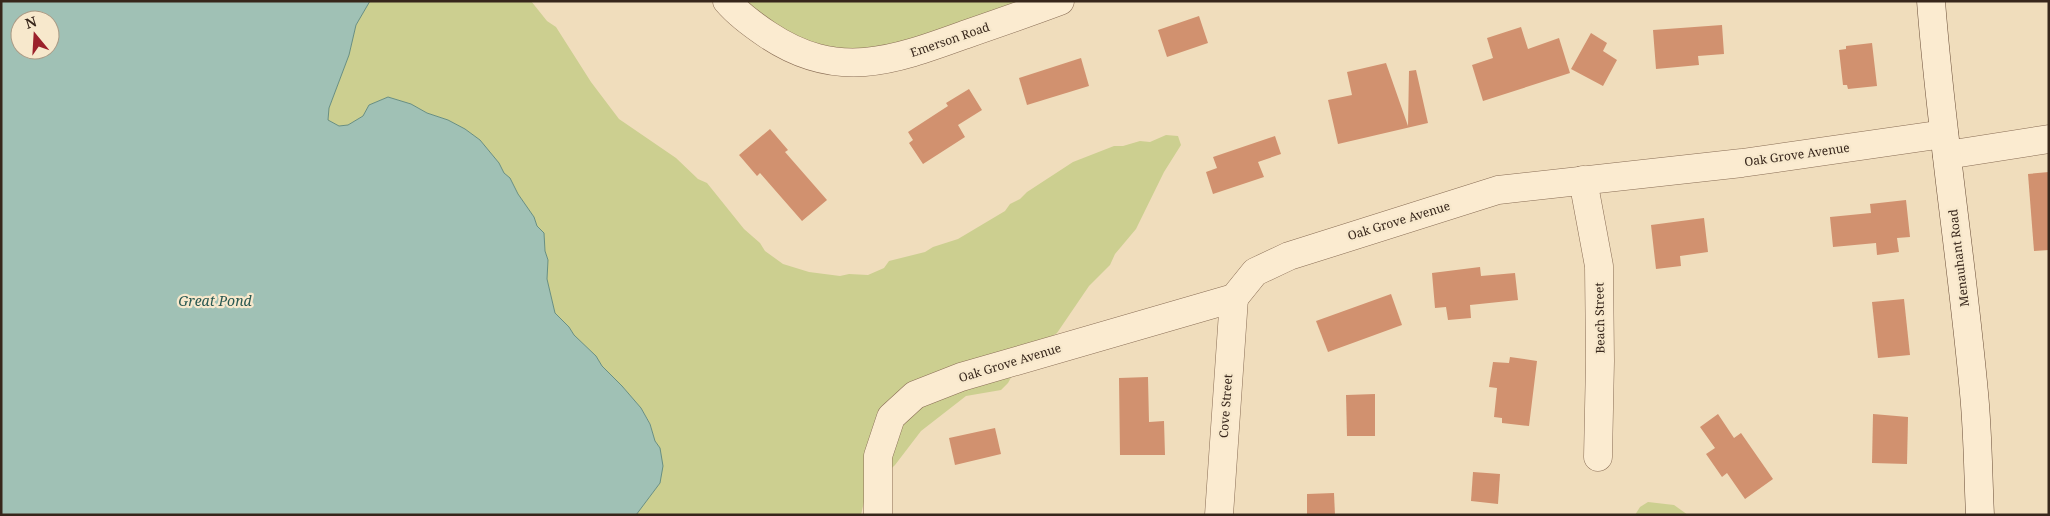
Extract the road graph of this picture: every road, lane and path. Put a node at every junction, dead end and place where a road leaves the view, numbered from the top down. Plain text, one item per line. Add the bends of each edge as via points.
1 (727, 1) edge
2 (1060, 1) edge
3 (1930, 1) edge
4 (2049, 139) edge
5 (1945, 144) junction
6 (1583, 180) junction
7 (1234, 298) junction
8 (1598, 457) dead end
9 (878, 515) edge
10 (1219, 515) edge
11 (1980, 515) edge

1 - 2 street, Emerson Road via 756,28 783,45 815,58 858,63 929,48
3 - 5 street, Menauhant Road
4 - 5 street, Oak Grove Avenue
5 - 6 street, Oak Grove Avenue
5 - 11 street, Menauhant Road via 1975,396
6 - 7 street, Oak Grove Avenue via 1498,190 1289,256 1255,272
6 - 8 street, Beach Street via 1599,266
7 - 9 street, Oak Grove Avenue via 961,377 914,395 891,417 878,456
7 - 10 street, Cove Street

